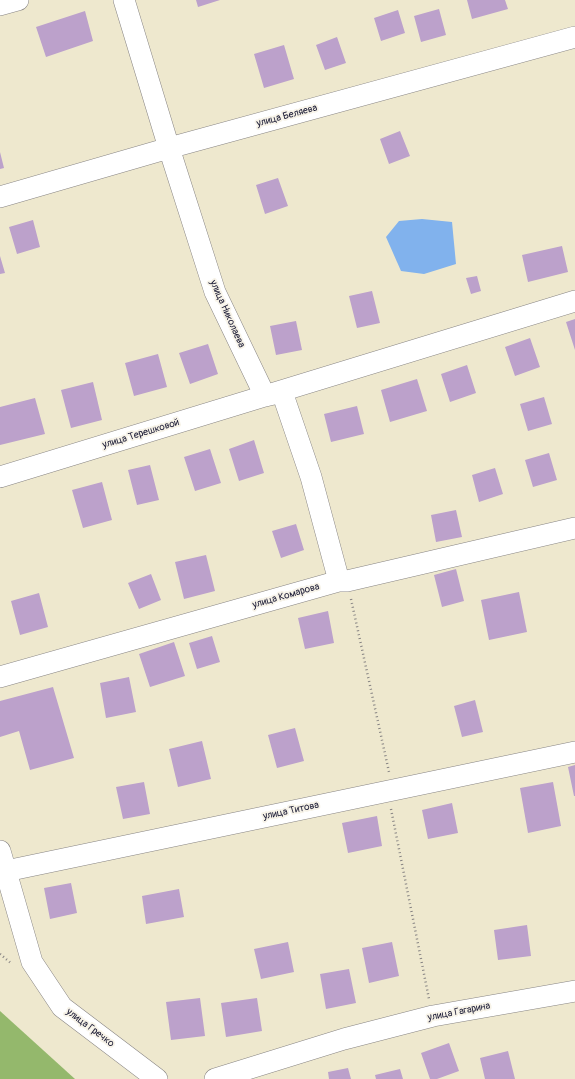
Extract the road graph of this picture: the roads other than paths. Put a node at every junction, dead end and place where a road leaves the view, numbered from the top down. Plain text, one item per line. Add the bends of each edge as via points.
1 (18, 0) edge
2 (124, 0) edge
3 (0, 5) edge
4 (575, 37) edge
5 (169, 148) junction
6 (0, 197) edge
7 (575, 301) edge
8 (274, 394) junction
9 (0, 477) edge
10 (575, 528) edge
11 (343, 581) junction
12 (0, 677) edge
13 (575, 752) edge
14 (0, 850) edge
15 (6, 871) junction
16 (575, 991) edge
17 (157, 1079) edge
18 (215, 1079) edge

1 - 3 street
2 - 5 street, улица Николаева
4 - 5 street, улица Беляева
5 - 6 street, улица Беляева
5 - 8 street, улица Николаева via 215,292
7 - 8 street, улица Терешковой
8 - 9 street, улица Терешковой
8 - 11 street, улица Николаева via 311,477
10 - 11 street, улица Комарова
11 - 12 street, улица Комарова
13 - 15 street, улица Титова
14 - 15 street, улица Гречко
15 - 17 street, улица Гречко via 32,962 62,1007
16 - 18 street, улица Гагарина via 433,1016 344,1039

